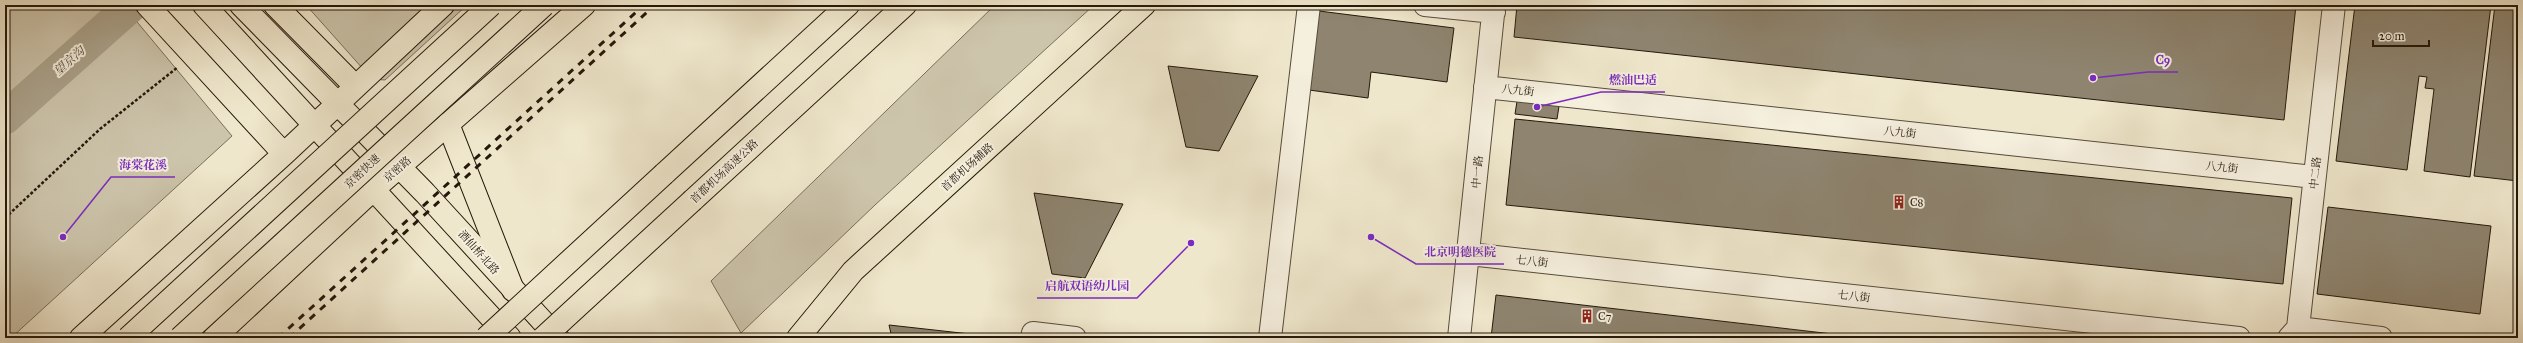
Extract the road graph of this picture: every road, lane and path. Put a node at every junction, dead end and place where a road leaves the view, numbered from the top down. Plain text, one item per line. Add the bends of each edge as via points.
1 (147, 5) edge
2 (204, 5) edge
3 (240, 5) edge
4 (276, 5) edge
5 (443, 5) edge
6 (491, 5) edge
7 (544, 5) edge
8 (584, 5) edge
9 (848, 5) edge
10 (905, 5) edge
11 (1144, 5) edge
12 (1309, 5) edge
13 (1425, 5) edge
14 (2334, 5) edge
15 (1494, 8) edge
16 (180, 66) dead end
17 (355, 86) junction
18 (1485, 87) junction
19 (336, 103) junction
20 (315, 124) junction
21 (448, 124) junction
22 (284, 154) junction
23 (399, 167) junction
24 (2314, 177) junction
25 (375, 188) junction
26 (5, 218) edge
27 (1469, 254) junction
28 (513, 290) junction
29 (2293, 333) edge
30 (81, 338) edge
31 (128, 338) edge
32 (180, 338) edge
33 (214, 338) edge
34 (486, 338) edge
35 (510, 338) edge
36 (543, 338) edge
37 (558, 338) edge
38 (798, 338) edge
39 (1032, 338) edge
40 (1075, 338) edge
41 (1270, 338) edge
42 (1459, 338) edge
43 (2239, 338) edge
44 (2381, 338) edge

1 - 22 main road
2 - 20 main road
3 - 19 main road, 酒仙桥北路
4 - 17 main road
5 - 17 main road
6 - 31 main road, bridge
7 - 32 main road, 京密快速, bridge
8 - 21 main road, 京密路
9 - 34 main road, bridge
10 - 36 main road, 首都机场高速公路, bridge
11 - 38 main road, 首都机场辅路 via 853,271
12 - 41 street
13 - 15 street
14 - 24 street, 中二路
15 - 18 street, 中一路
16 - 26 path via 100,129
17 - 19 main road
18 - 24 street, 八九街
18 - 27 street, 中一路
19 - 20 main road
19 - 23 main road, 酒仙桥北路
20 - 22 main road
20 - 25 main road
21 - 23 main road, 京密路
21 - 28 main road
22 - 30 main road
23 - 25 main road, 京密路
23 - 28 main road, 酒仙桥北路
24 - 29 street, 中二路
25 - 33 main road, 京密路
25 - 35 main road
27 - 42 street, 中一路
27 - 43 street, 七八街
28 - 37 main road, 酒仙桥北路
29 - 44 street
39 - 40 street via 1033,333

